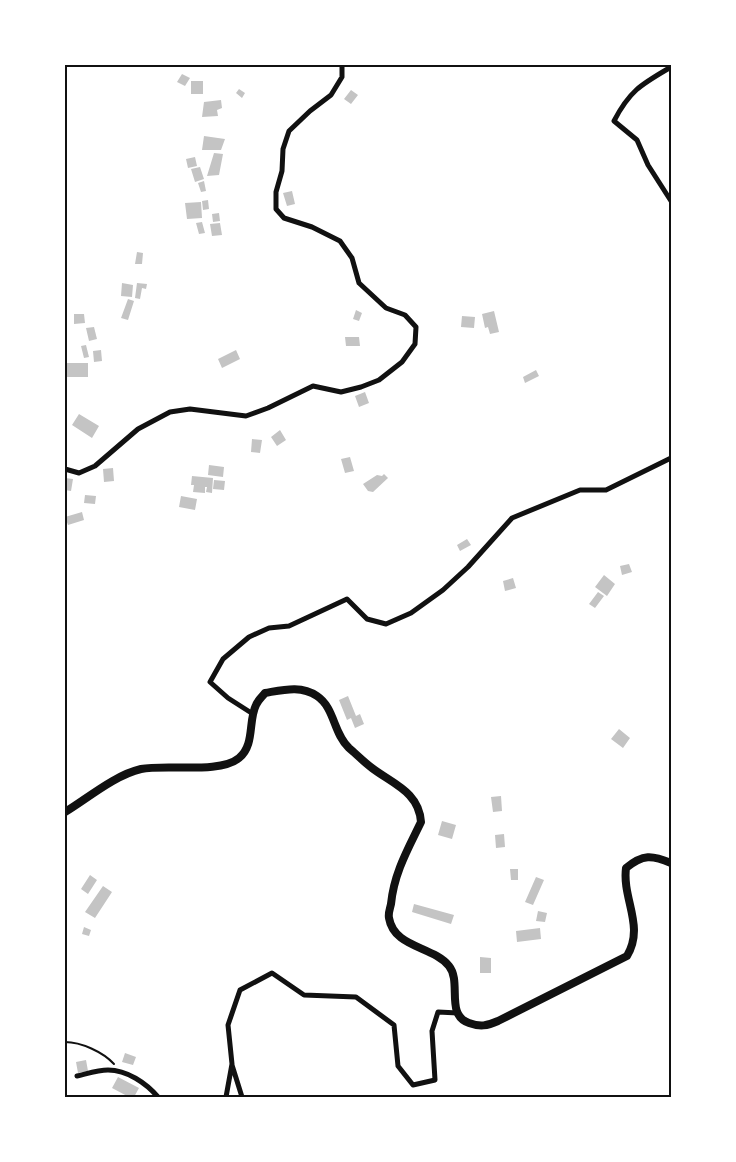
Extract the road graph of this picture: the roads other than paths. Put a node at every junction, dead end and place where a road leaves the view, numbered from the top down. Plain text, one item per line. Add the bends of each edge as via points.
1 (342, 65) edge
2 (671, 67) edge
3 (671, 201) edge
4 (671, 458) edge
5 (65, 469) edge
6 (253, 714) junction
7 (65, 812) edge
8 (671, 863) edge
9 (458, 1013) junction
10 (232, 1064) junction
11 (77, 1076) dead end
12 (158, 1097) edge
13 (226, 1097) edge
14 (242, 1097) edge

1 - 5 street via 342,77 331,95 289,131 283,149 276,209 284,218 340,241 352,258 359,283 386,308 405,315 416,327 415,344 402,362 379,380 361,388 340,392 313,386 246,416 190,409 170,412 138,429 95,466 79,473
2 - 3 street via 640,86 624,101 614,121 637,140 648,165
4 - 6 street via 606,490 580,490 512,518 443,590 411,613 386,624 367,619 346,599 289,626 269,628 249,637 222,659 210,682
6 - 7 main road via 245,752 232,763 142,769 117,780
6 - 9 main road via 265,693 298,688 318,696 329,708 339,736 348,747 411,796 421,822 397,870 388,916 393,932 400,938 449,966 454,978
8 - 9 main road via 655,857 637,859 626,868 625,880 636,936 628,956 488,1026 477,1027 465,1022
9 - 10 street via 438,1012 432,1031 435,1080 413,1085 398,1066 394,1025 356,997 304,996 272,973 240,990 228,1025
10 - 13 street
10 - 14 street
11 - 12 street via 107,1070 120,1072 138,1079

